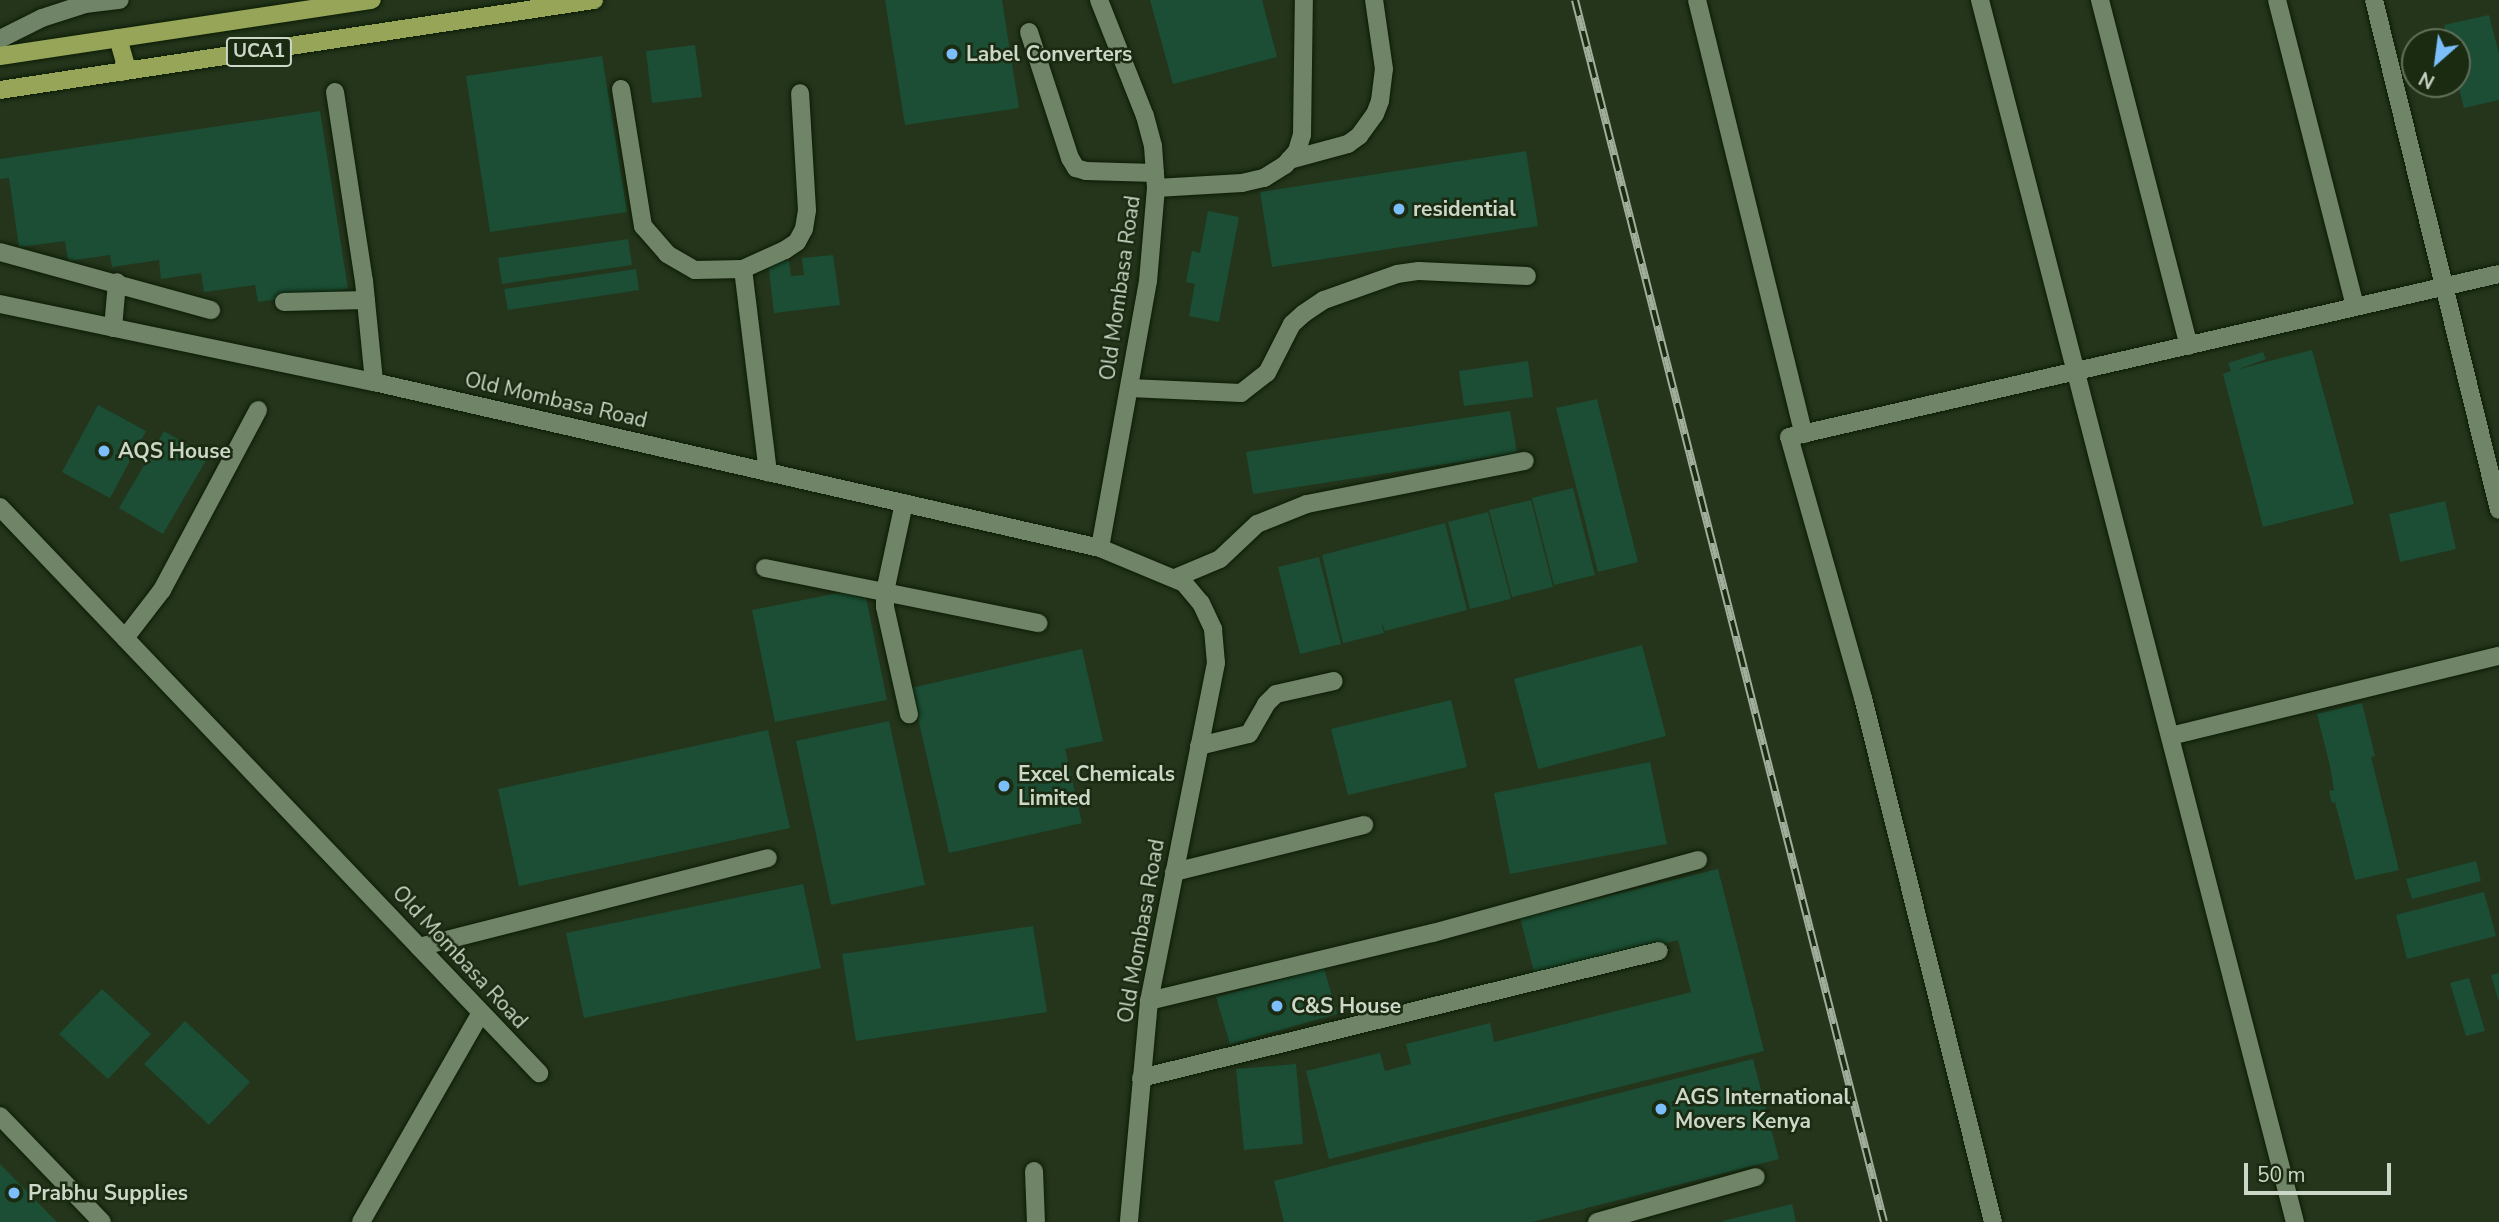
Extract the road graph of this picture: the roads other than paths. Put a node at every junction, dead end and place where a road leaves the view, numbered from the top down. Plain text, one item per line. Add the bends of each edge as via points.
1 (120, 0) edge
2 (363, 0) edge
3 (594, 0) edge
4 (1099, 0) edge
5 (1304, 0) edge
6 (1374, 0) edge
7 (1697, 0) edge
8 (1980, 0) edge
9 (2100, 0) edge
10 (2277, 0) edge
11 (2374, 0) edge
12 (85, 2) edge
13 (517, 7) edge
14 (1029, 32) dead end
15 (118, 38) junction
16 (0, 39) edge
17 (0, 56) edge
18 (121, 72) junction
19 (621, 89) dead end
20 (0, 90) edge
21 (335, 93) dead end
22 (800, 93) dead end
23 (1289, 160) junction
24 (1156, 181) junction
25 (0, 252) edge
26 (743, 269) junction
27 (2499, 274) edge
28 (1527, 276) dead end
29 (117, 282) junction
30 (2445, 287) junction
31 (366, 300) junction
32 (284, 302) dead end
33 (0, 304) edge
34 (2355, 306) junction
35 (211, 310) dead end
36 (113, 327) junction
37 (2189, 346) junction
38 (2076, 372) junction
39 (374, 382) junction
40 (1130, 388) junction
41 (258, 410) dead end
42 (1804, 434) junction
43 (1525, 461) dead end
44 (768, 472) junction
45 (904, 503) junction
46 (0, 507) edge
47 (2499, 510) edge
48 (1100, 548) junction
49 (765, 568) dead end
50 (1175, 578) junction
51 (884, 592) junction
52 (1039, 623) dead end
53 (125, 638) junction
54 (2499, 656) edge
55 (1334, 681) dead end
56 (909, 715) dead end
57 (2170, 736) junction
58 (1199, 746) junction
59 (1364, 825) dead end
60 (768, 858) dead end
61 (1698, 860) dead end
62 (1174, 872) junction
63 (419, 947) junction
64 (1658, 951) dead end
65 (1149, 1001) junction
66 (480, 1014) junction
67 (539, 1073) dead end
68 (1141, 1078) junction
69 (0, 1116) edge
70 (1034, 1171) dead end
71 (1756, 1177) dead end
72 (1631, 1217) edge
73 (102, 1222) edge
74 (361, 1222) edge
75 (1036, 1222) edge
76 (1129, 1222) edge
77 (1597, 1222) edge
78 (1993, 1222) edge
79 (2295, 1222) edge

1 - 12 lane
2 - 15 main road, UCA1
3 - 13 main road, UCA1
4 - 24 lane, Old Mombasa Road via 1145,116
5 - 23 lane via 1303,135
6 - 23 lane via 1384,69 1375,114 1348,144
7 - 42 lane
8 - 38 lane
9 - 37 lane
10 - 34 lane
11 - 30 lane
12 - 16 lane
13 - 18 main road, UCA1
14 - 24 lane via 1076,168
15 - 17 main road, UCA1
15 - 18 main road via 124,61
18 - 20 main road, UCA1
19 - 26 lane via 643,226 667,254 695,270
21 - 31 lane
22 - 26 lane via 807,210 804,229 797,242 785,250
23 - 24 lane via 1264,178 1242,183
24 - 40 lane, Old Mombasa Road via 1148,281
25 - 29 lane
26 - 44 lane
27 - 30 lane
28 - 40 lane via 1397,274 1324,300 1303,314 1292,324 1268,373 1241,393
29 - 35 lane
29 - 36 lane
30 - 34 lane
30 - 47 lane
31 - 32 lane
31 - 39 lane
33 - 36 lane, Old Mombasa Road
34 - 37 lane
36 - 39 lane, Old Mombasa Road
37 - 38 lane
38 - 42 lane
38 - 57 lane
39 - 44 lane, Old Mombasa Road
40 - 48 lane, Old Mombasa Road
41 - 53 lane via 162,590
42 - 78 lane via 1789,437 1863,698
43 - 50 lane via 1307,504 1257,524 1220,559
44 - 45 lane, Old Mombasa Road
45 - 48 lane, Old Mombasa Road
45 - 51 lane
46 - 53 lane, Old Mombasa Road
48 - 50 lane, Old Mombasa Road
49 - 51 lane
50 - 58 lane, Old Mombasa Road via 1201,603 1213,629 1216,663
51 - 52 lane
51 - 56 lane
53 - 63 lane, Old Mombasa Road
54 - 57 lane
55 - 58 lane via 1276,694 1250,734
57 - 79 lane
58 - 62 lane, Old Mombasa Road
59 - 62 lane
60 - 63 lane
61 - 65 lane via 1433,933
62 - 65 lane, Old Mombasa Road
63 - 66 lane, Old Mombasa Road
64 - 68 lane
65 - 68 lane, Old Mombasa Road
66 - 67 lane, Old Mombasa Road
66 - 74 lane
68 - 76 lane, Old Mombasa Road
69 - 73 lane
70 - 75 lane
71 - 72 lane
72 - 77 lane

